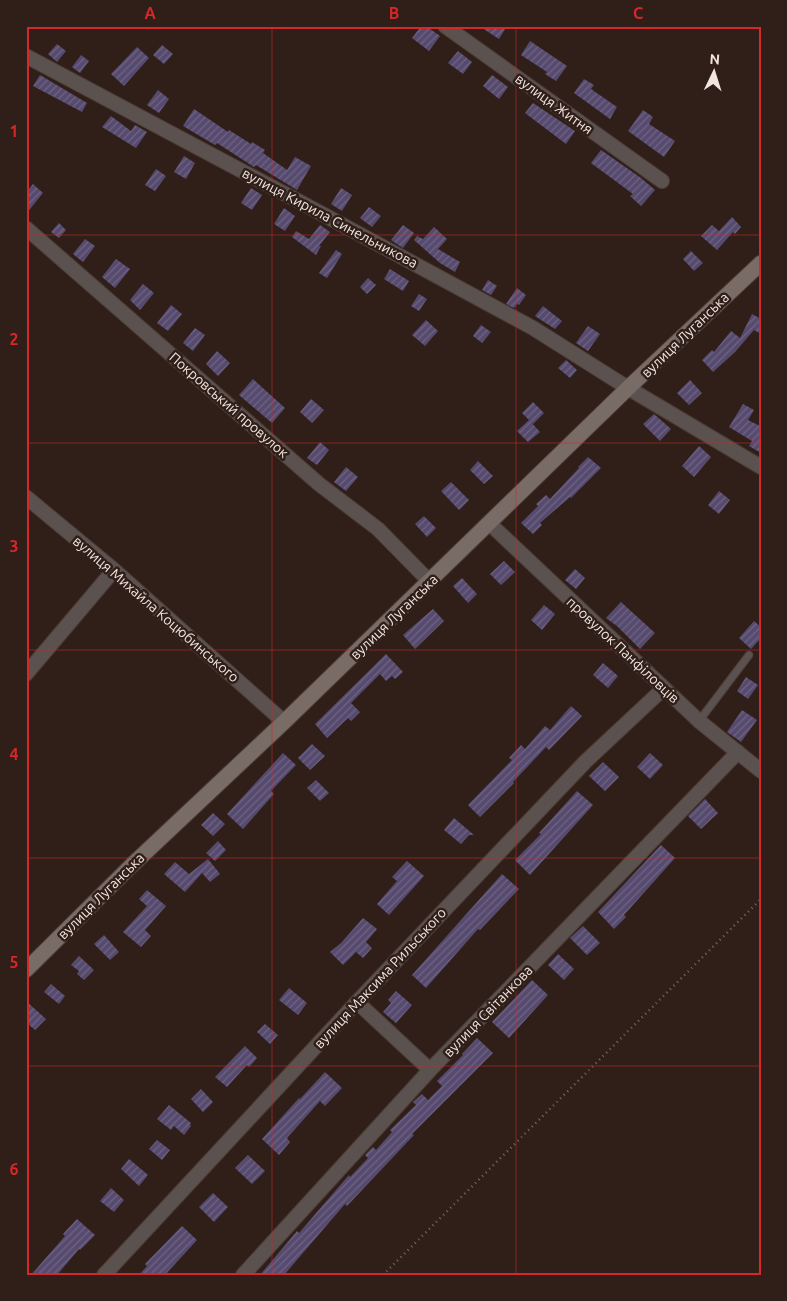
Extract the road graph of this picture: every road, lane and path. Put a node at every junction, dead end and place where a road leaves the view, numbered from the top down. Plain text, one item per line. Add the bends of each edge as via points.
1 (445, 26) edge
2 (26, 56) edge
3 (662, 181) dead end
4 (26, 228) edge
5 (761, 262) edge
6 (628, 388) junction
7 (761, 467) edge
8 (26, 497) edge
9 (490, 524) junction
10 (114, 570) junction
11 (430, 582) junction
12 (748, 655) dead end
13 (26, 674) edge
14 (664, 689) junction
15 (699, 721) junction
16 (284, 722) junction
17 (738, 752) junction
18 (761, 770) edge
19 (761, 899) edge
20 (26, 970) edge
21 (357, 1002) junction
22 (430, 1070) junction
23 (104, 1275) edge
24 (243, 1275) edge
25 (383, 1275) edge

1 - 3 street, вулиця Житня
2 - 6 street, вулиця Кирила Синельникова via 533,328
4 - 11 street, Покровський провулок via 319,484 378,529
5 - 6 main road, вулиця Луганська
6 - 7 street, вулиця Кирила Синельникова
6 - 9 main road, вулиця Луганська
8 - 10 street, вулиця Михайла Коцюбинського
9 - 11 main road, вулиця Луганська
9 - 14 street, провулок Панфіловців
10 - 13 street
10 - 16 street, вулиця Михайла Коцюбинського
11 - 16 main road, вулиця Луганська
12 - 15 lane
14 - 15 street, провулок Панфіловців
14 - 21 street, вулиця Максима Рильського via 586,761
15 - 17 street, провулок Панфіловців
16 - 20 main road, вулиця Луганська
17 - 18 street, провулок Панфіловців
17 - 22 street, вулиця Світанкова
19 - 25 path
21 - 22 street
21 - 23 street, вулиця Максима Рильського
22 - 24 street, вулиця Світанкова

